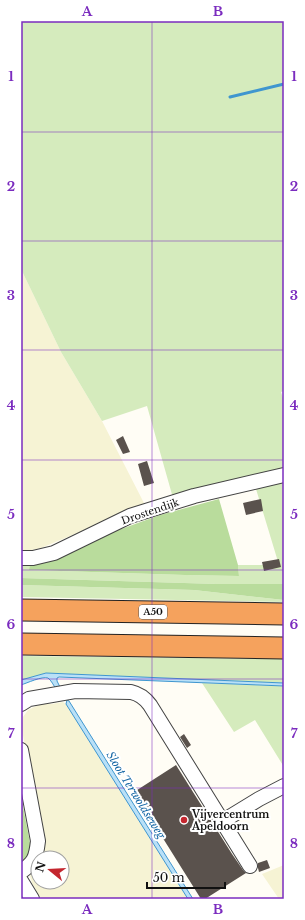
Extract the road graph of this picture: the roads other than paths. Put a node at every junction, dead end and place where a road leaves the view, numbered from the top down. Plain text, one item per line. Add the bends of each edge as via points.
1 (284, 474) edge
2 (21, 558) edge
3 (21, 610) edge
4 (284, 614) edge
5 (21, 644) edge
6 (284, 648) edge
7 (21, 704) edge
8 (21, 750) edge
9 (284, 786) edge
10 (223, 821) junction
11 (250, 866) dead end
12 (21, 872) edge
13 (21, 881) edge
14 (32, 899) edge

1 - 2 street, Drostendijk via 194,496 130,516 54,553
3 - 4 highway, A50
5 - 6 highway
7 - 10 street via 29,699 74,691 139,694 150,705
8 - 12 street via 38,842 32,863
9 - 10 street
10 - 11 street
13 - 14 street

